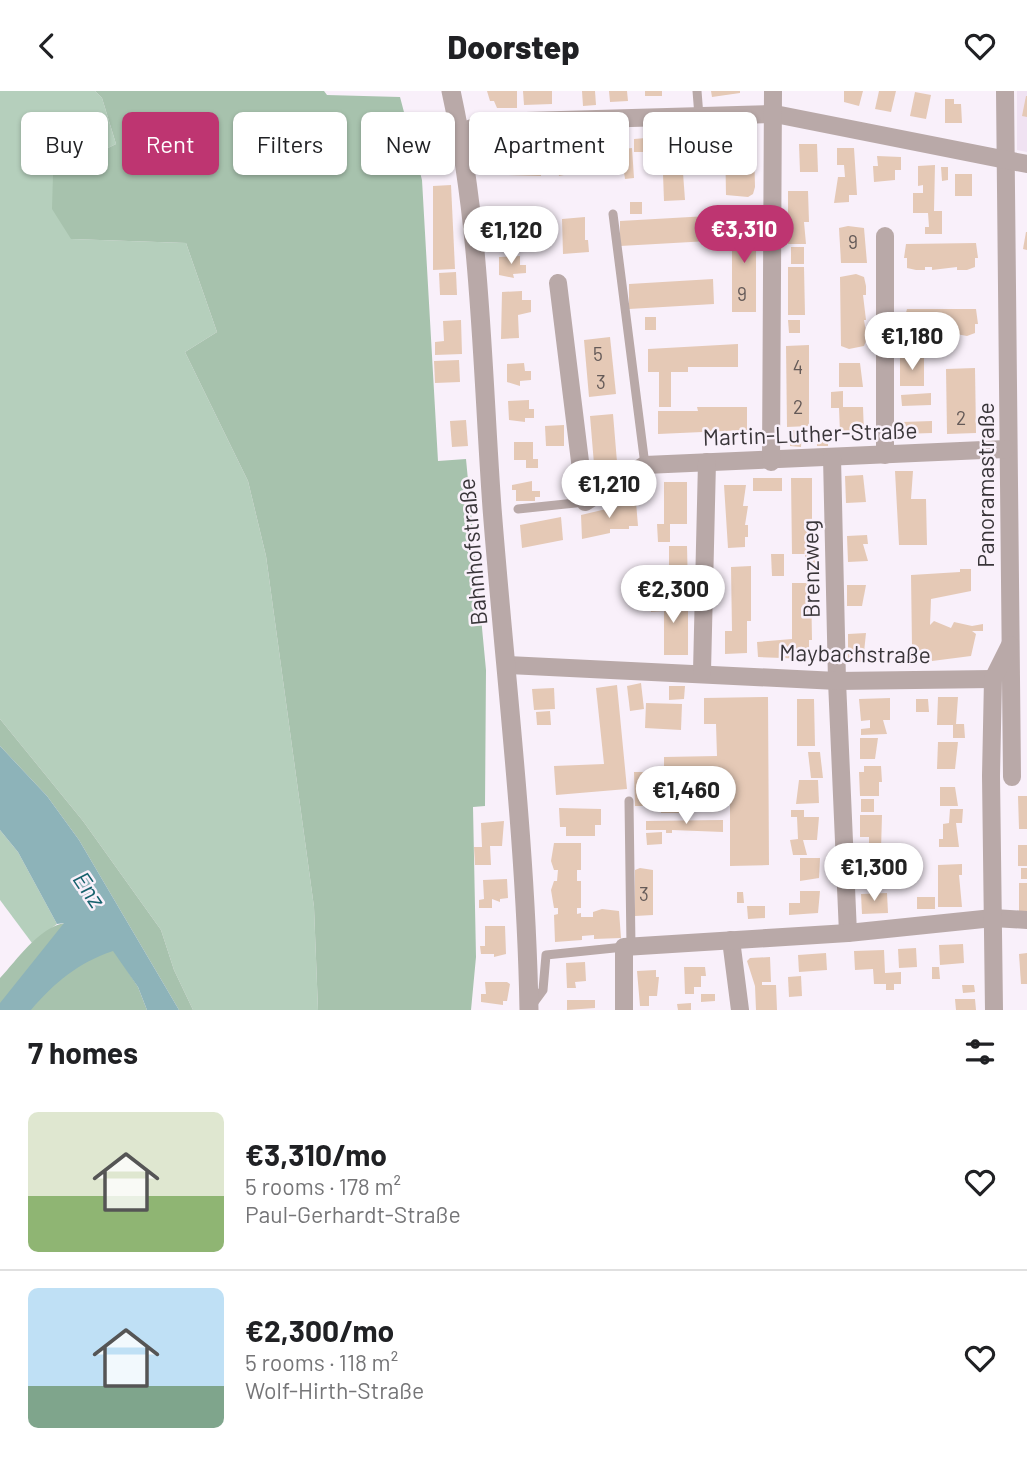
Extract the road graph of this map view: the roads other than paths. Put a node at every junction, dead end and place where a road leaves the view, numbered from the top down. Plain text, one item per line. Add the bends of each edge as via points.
1 (451, 91) edge
2 (697, 91) edge
3 (773, 91) edge
4 (1005, 91) edge
5 (699, 112) edge
6 (757, 114) edge
7 (775, 114) junction
8 (643, 118) edge
9 (460, 132) junction
10 (1007, 160) junction
11 (1027, 164) edge
12 (613, 213) dead end
13 (885, 236) dead end
14 (558, 283) dead end
15 (1009, 377) junction
16 (1027, 381) edge
17 (1006, 449) junction
18 (886, 455) junction
19 (832, 457) junction
20 (771, 461) junction
21 (708, 462) junction
22 (645, 465) junction
23 (585, 502) junction
24 (518, 509) dead end
25 (1011, 642) junction
26 (507, 665) junction
27 (702, 672) junction
28 (993, 679) junction
29 (836, 681) junction
30 (990, 776) junction
31 (1020, 777) edge
32 (629, 801) dead end
33 (993, 918) junction
34 (1027, 920) edge
35 (848, 933) junction
36 (731, 940) junction
37 (627, 947) junction
38 (528, 1010) edge
39 (624, 1010) edge
40 (740, 1010) edge
41 (994, 1010) edge

1 - 9 street, Bahnhofstraße
2 - 5 lane
3 - 7 street
4 - 10 street, Panoramastraße
6 - 7 street
7 - 10 street
7 - 20 street
8 - 9 street via 490,122
9 - 26 street, Bahnhofstraße
10 - 11 street
10 - 15 street, Panoramastraße
12 - 22 lane
13 - 18 street
14 - 23 street
15 - 16 street
15 - 17 street, Panoramastraße
17 - 18 street, Martin-Luther-Straße
17 - 25 street, Panoramastraße
18 - 19 street, Martin-Luther-Straße
19 - 20 street, Martin-Luther-Straße
19 - 29 street, Brenzweg
20 - 21 street, Martin-Luther-Straße
21 - 22 street, Martin-Luther-Straße
21 - 27 street
22 - 23 street, Martin-Luther-Straße
23 - 24 lane, Martin-Luther-Straße
25 - 28 street, Panoramastraße
25 - 31 street, Panoramastraße
26 - 27 street, Maybachstraße
26 - 38 street, Bahnhofstraße via 527,907
27 - 29 street, Maybachstraße
28 - 29 street, Maybachstraße
28 - 30 street, Panoramastraße
29 - 35 street, Brenzweg
30 - 31 street, Panoramastraße
30 - 33 street, Panoramastraße
32 - 37 lane
33 - 34 street
33 - 35 street
33 - 41 street, Panoramastraße
35 - 36 street
36 - 37 street
36 - 40 street
37 - 38 lane via 546,955 543,990
37 - 39 street

